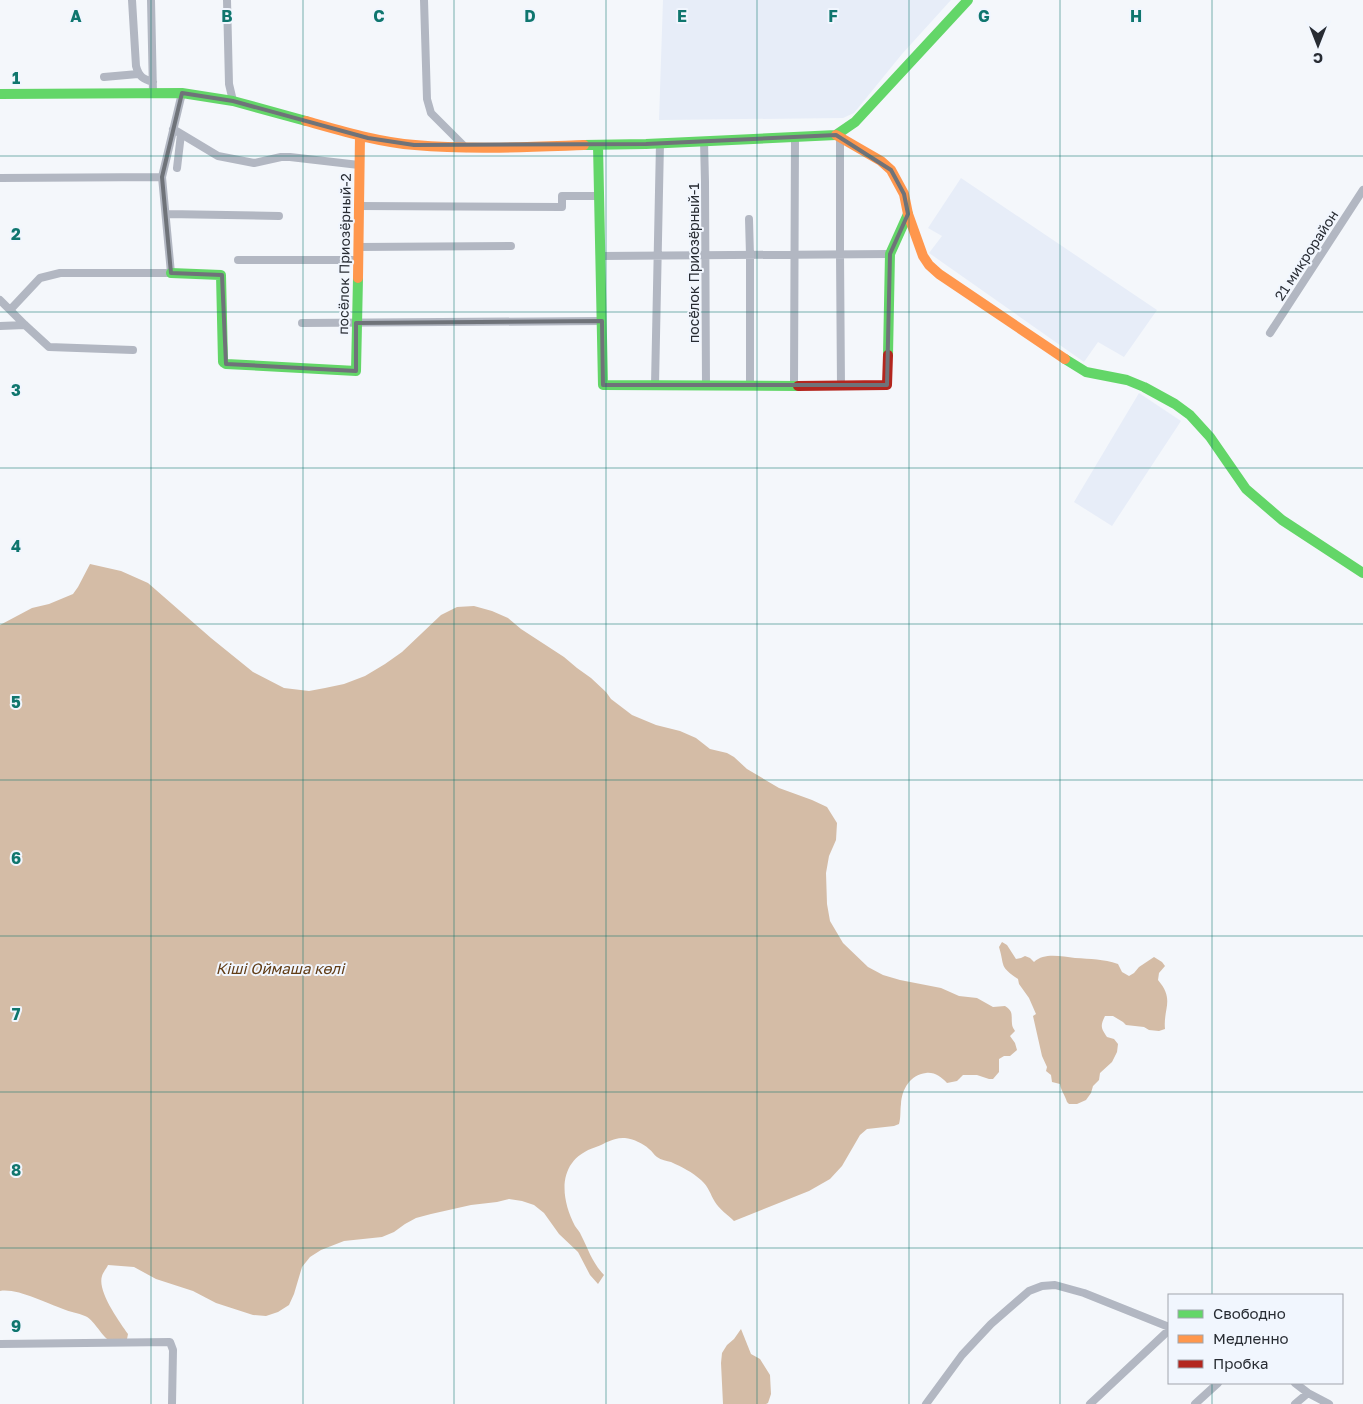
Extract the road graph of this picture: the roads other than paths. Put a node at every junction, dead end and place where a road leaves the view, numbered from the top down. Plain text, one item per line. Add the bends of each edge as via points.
1 (132, 0) edge
2 (151, 0) edge
3 (227, 0) edge
4 (424, 0) edge
5 (968, 0) edge
6 (138, 74) junction
7 (104, 77) dead end
8 (153, 82) junction
9 (153, 93) junction
10 (182, 93) junction
11 (0, 94) edge
12 (233, 101) junction
13 (173, 129) junction
14 (181, 134) junction
15 (360, 136) junction
16 (838, 136) junction
17 (795, 137) junction
18 (704, 141) junction
19 (660, 144) junction
20 (598, 145) junction
21 (466, 148) junction
22 (359, 165) junction
23 (177, 168) dead end
24 (162, 176) junction
25 (0, 178) edge
26 (1363, 190) edge
27 (599, 196) junction
28 (358, 206) junction
29 (166, 214) junction
30 (908, 214) junction
31 (279, 216) dead end
32 (749, 219) dead end
33 (511, 246) dead end
34 (358, 247) junction
35 (890, 254) junction
36 (705, 255) junction
37 (750, 255) junction
38 (794, 255) junction
39 (840, 255) junction
40 (600, 256) junction
41 (657, 256) junction
42 (238, 260) dead end
43 (358, 260) junction
44 (171, 273) junction
45 (0, 300) edge
46 (10, 310) junction
47 (602, 321) junction
48 (302, 323) dead end
49 (356, 323) junction
50 (25, 325) junction
51 (0, 326) edge
52 (1270, 333) dead end
53 (133, 350) dead end
54 (655, 385) junction
55 (794, 385) junction
56 (706, 386) junction
57 (750, 386) junction
58 (841, 386) junction
59 (1363, 573) edge
60 (1168, 1328) edge
61 (1168, 1329) edge
62 (0, 1344) edge
63 (1217, 1384) edge
64 (1296, 1384) edge
65 (1308, 1393) junction
66 (172, 1404) edge
67 (926, 1404) edge
68 (1090, 1404) edge
69 (1195, 1404) edge
70 (1295, 1404) edge
71 (1329, 1404) edge

1 - 6 street
2 - 8 street
3 - 12 street
4 - 21 street via 428,106
5 - 16 street via 884,92
6 - 7 street
6 - 8 street
8 - 9 street
9 - 10 street
9 - 11 street
10 - 12 street
10 - 13 street
12 - 15 street
13 - 14 street
13 - 24 street
14 - 22 street via 218,156 254,163 290,157
14 - 23 street
15 - 21 street via 414,145
15 - 22 street, посёлок Приозёрный-2
16 - 17 street
16 - 30 street via 890,170 904,194
16 - 39 street
17 - 18 street
17 - 38 street
18 - 19 street
18 - 36 street, посёлок Приозёрный-1
19 - 20 street
19 - 41 street
20 - 21 street
20 - 27 street
22 - 28 street, посёлок Приозёрный-2
24 - 25 street
24 - 29 street
26 - 52 street, 21 микрорайон
27 - 28 street via 562,196 562,206
27 - 40 street
28 - 34 street, посёлок Приозёрный-2
29 - 31 street
29 - 44 street
30 - 35 street
30 - 59 street via 923,256 939,274 1086,372 1127,380 1175,404 1210,437 1246,489 1282,520
32 - 37 street
33 - 34 street
34 - 43 street, посёлок Приозёрный-2
35 - 39 street
35 - 58 street via 887,385
36 - 37 street
36 - 41 street
36 - 56 street, посёлок Приозёрный-1
37 - 38 street
37 - 57 street
38 - 39 street
38 - 55 street
39 - 58 street
40 - 41 street
40 - 47 street
41 - 54 street
42 - 43 street
43 - 49 street, посёлок Приозёрный-2
44 - 46 street via 60,273 40,278
44 - 49 street, посёлок Приозёрный-2 via 221,275 223,362 226,364 356,371
45 - 46 street
46 - 50 street
47 - 49 street
47 - 54 street via 603,385
48 - 49 street
50 - 51 street
50 - 53 street via 48,347
54 - 56 street
55 - 57 street
55 - 58 street
56 - 57 street
60 - 67 street via 1084,1293 1055,1285 1042,1286 1029,1291 991,1324 962,1354
61 - 68 street
62 - 66 street via 170,1342 173,1350
63 - 69 street
64 - 65 street
65 - 70 street
65 - 71 street

